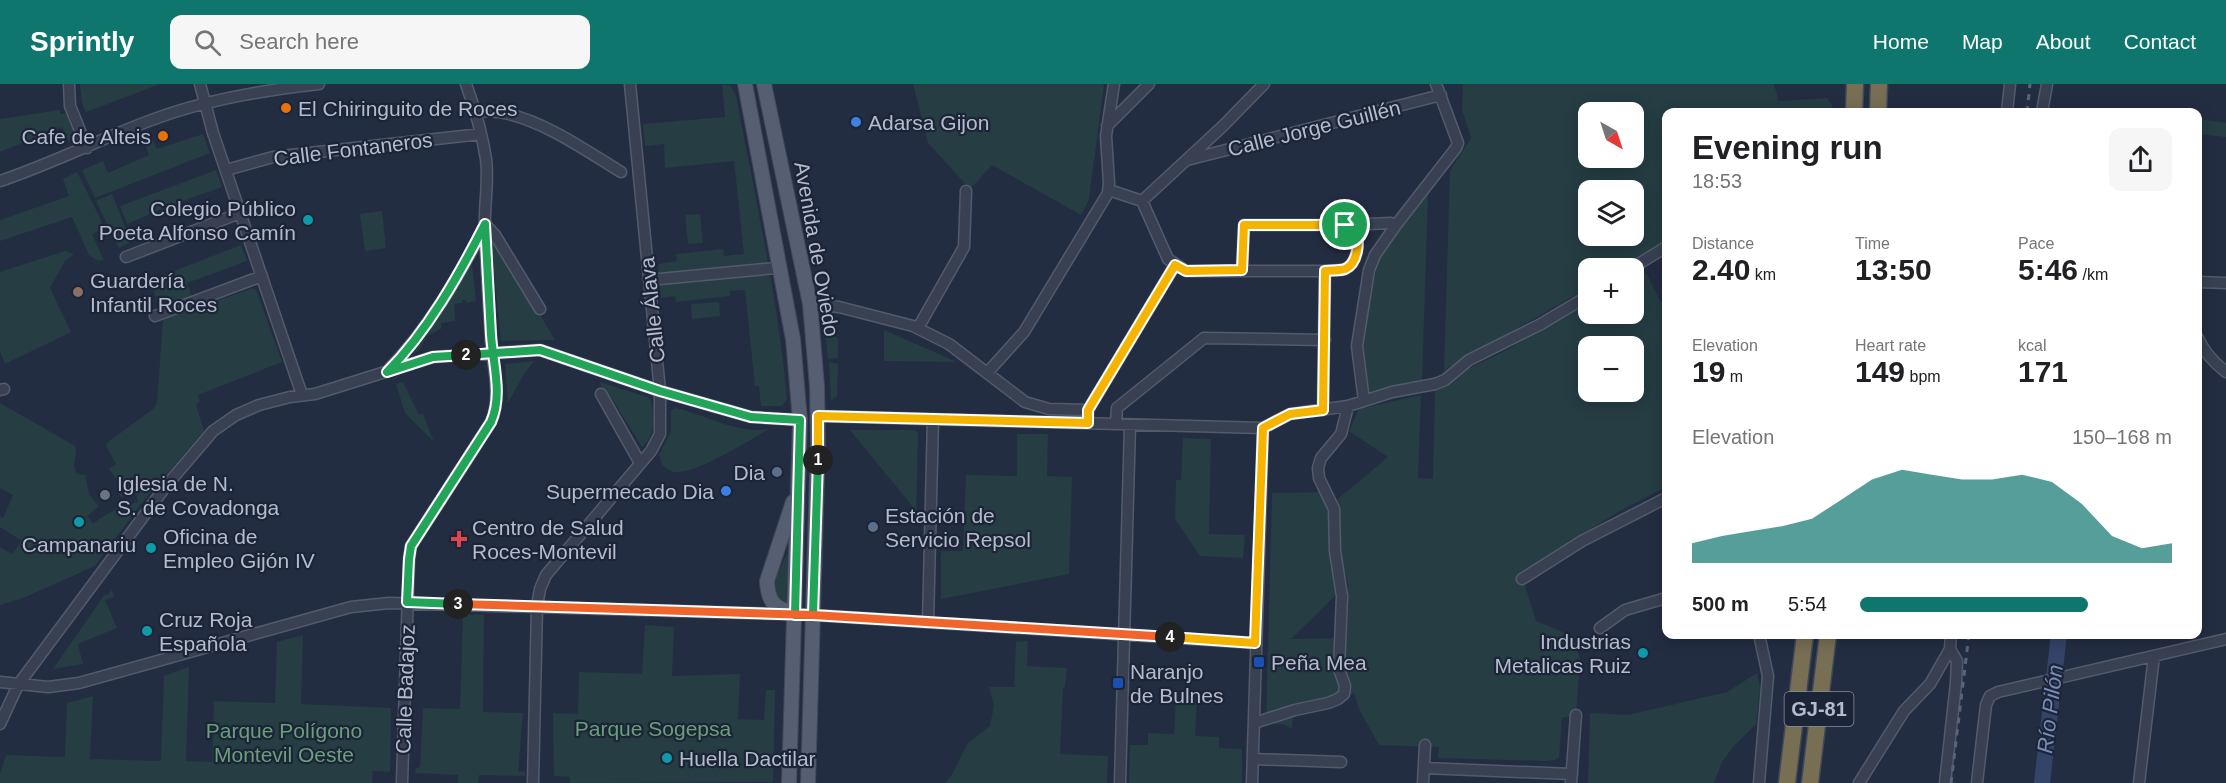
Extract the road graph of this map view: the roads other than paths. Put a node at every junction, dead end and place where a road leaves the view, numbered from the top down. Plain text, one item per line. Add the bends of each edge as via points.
1 (69, 84) edge
2 (200, 84) edge
3 (319, 84) edge
4 (466, 84) edge
5 (630, 84) edge
6 (746, 84) edge
7 (764, 84) edge
8 (771, 84) edge
9 (1114, 84) edge
10 (1149, 84) edge
11 (1264, 84) edge
12 (1436, 84) edge
13 (1855, 84) edge
14 (1879, 84) edge
15 (2010, 84) edge
16 (2047, 84) edge
17 (1441, 95) junction
18 (768, 102) junction
19 (205, 103) junction
20 (1854, 108) edge
21 (1878, 108) edge
22 (2007, 108) edge
23 (2043, 108) edge
24 (476, 111) junction
25 (1107, 126) junction
26 (481, 134) junction
27 (87, 148) junction
28 (1186, 160) junction
29 (226, 170) junction
30 (621, 172) dead end
31 (0, 181) edge
32 (1109, 190) junction
33 (966, 191) dead end
34 (1142, 201) junction
35 (240, 213) junction
36 (1391, 223) dead end
37 (485, 224) junction
38 (1345, 225) junction
39 (1662, 249) edge
40 (126, 257) dead end
41 (1644, 261) edge
42 (1175, 265) junction
43 (776, 268) dead end
44 (1242, 270) junction
45 (1325, 271) junction
46 (262, 276) junction
47 (649, 280) junction
48 (2202, 282) edge
49 (2226, 283) edge
50 (1578, 302) edge
51 (810, 304) junction
52 (540, 309) dead end
53 (155, 316) dead end
54 (918, 328) junction
55 (1325, 340) junction
56 (2202, 348) edge
57 (492, 353) junction
58 (387, 372) junction
59 (2226, 372) edge
60 (987, 373) junction
61 (660, 391) junction
62 (600, 394) dead end
63 (302, 395) junction
64 (1364, 401) junction
65 (1348, 406) junction
66 (1088, 410) junction
67 (1323, 410) junction
68 (818, 416) junction
69 (933, 419) junction
70 (800, 420) junction
71 (1088, 423) junction
72 (1116, 424) junction
73 (1130, 425) junction
74 (1263, 428) junction
75 (640, 464) junction
76 (798, 486) junction
77 (1662, 500) edge
78 (1522, 579) dead end
79 (1662, 599) edge
80 (407, 602) junction
81 (537, 606) junction
82 (795, 615) junction
83 (813, 615) junction
84 (928, 622) junction
85 (1600, 627) dead end
86 (1125, 634) junction
87 (1760, 639) edge
88 (1804, 639) edge
89 (1827, 639) edge
90 (1951, 639) edge
91 (2226, 639) edge
92 (1255, 643) junction
93 (1950, 649) junction
94 (2154, 656) junction
95 (0, 682) edge
96 (18, 685) junction
97 (1576, 715) dead end
98 (1254, 723) junction
99 (0, 724) edge
100 (1425, 745) dead end
101 (1253, 759) junction
102 (1341, 762) dead end
103 (1424, 768) junction
104 (1571, 778) edge
105 (402, 783) edge
106 (533, 783) edge
107 (789, 783) edge
108 (808, 783) edge
109 (1120, 783) edge
110 (1252, 783) edge
111 (1423, 783) edge
112 (1759, 783) edge
113 (1787, 783) edge
114 (1810, 783) edge
115 (1859, 783) edge
116 (1944, 783) edge
117 (1977, 783) edge
118 (2139, 783) edge

1 - 27 street via 70,106
2 - 19 street
3 - 19 street
4 - 24 street, Calle Badajoz
5 - 47 street, Calle Álava
6 - 70 main road, Avenida de Oviedo via 794,339
7 - 18 main road, Avenida de Oviedo
8 - 18 street
9 - 25 street
10 - 25 street
11 - 28 street
12 - 17 street
13 - 20 highway
14 - 21 highway
15 - 22 street
16 - 23 street
17 - 28 street, Calle Jorge Guillén
17 - 64 street via 1458,143 1396,225 1369,270 1357,346
18 - 51 main road, Avenida de Oviedo
19 - 27 street via 157,118
19 - 29 street
24 - 26 street, Calle Badajoz
24 - 30 street via 518,117 561,136
25 - 32 street
26 - 29 street, Calle Fontaneros via 273,157
26 - 37 street, Calle Badajoz via 488,183
27 - 31 street
28 - 34 street
29 - 35 street
32 - 34 street
32 - 60 street via 1024,332
33 - 54 street via 964,247
34 - 42 street via 1168,259
35 - 40 street
35 - 46 street
36 - 38 street
37 - 52 street
37 - 57 street, Calle Badajoz
37 - 58 street via 424,327
38 - 44 street via 1244,225
38 - 45 street via 1356,238 1355,258 1343,270
39 - 41 street
42 - 44 street via 1186,271
42 - 66 street
43 - 47 street
44 - 45 street
45 - 55 street
46 - 53 street
46 - 63 street
47 - 61 street, Calle Álava
48 - 49 street
50 - 64 street via 1469,360 1445,380
51 - 54 street via 839,307
51 - 68 main road, Avenida de Oviedo
54 - 60 street via 949,344
55 - 67 street
55 - 72 street via 1204,338 1117,408
56 - 59 street
57 - 58 street via 433,357
57 - 61 street via 540,350
57 - 80 street, Calle Badajoz via 495,412 411,546
58 - 63 street
60 - 66 street via 1035,406
61 - 70 street via 751,417
61 - 75 street, Calle Álava via 660,434
62 - 75 street
63 - 96 street via 259,405 213,431 166,486
64 - 65 street
65 - 67 street
65 - 98 street via 1341,434 1321,458 1318,468 1335,509 1341,596 1339,669 1344,694 1328,703
66 - 71 street
67 - 74 street via 1290,414
68 - 69 street
68 - 83 main road, Avenida de Oviedo
69 - 71 street
69 - 84 street
70 - 76 main road, Avenida de Oviedo
71 - 72 street
72 - 73 street
73 - 74 street
73 - 86 street
74 - 92 street
75 - 81 street, Calle Álava via 546,575
76 - 82 main road, Avenida de Oviedo
76 - 82 main road, Avenida de Oviedo via 767,581 772,603
77 - 78 street via 1582,541
79 - 85 street via 1625,610
80 - 81 street
80 - 96 street via 351,607 79,683
80 - 105 street, Calle Badajoz
81 - 82 street
81 - 106 street, Calle Álava
82 - 83 street
82 - 107 main road, Avenida de Oviedo
83 - 84 street
83 - 108 main road, Avenida de Oviedo
84 - 86 street
86 - 92 street
86 - 109 street
87 - 112 street via 1768,676
88 - 113 highway, GJ-81
89 - 114 highway, GJ-81
90 - 93 street
91 - 94 street
92 - 98 street
93 - 115 street via 1930,684 1904,711
93 - 116 street via 1957,661
94 - 117 street via 1990,696
94 - 118 street
95 - 96 street
96 - 99 street
97 - 104 street
98 - 101 street
100 - 103 street
101 - 102 street
101 - 110 street
103 - 104 street
103 - 111 street

